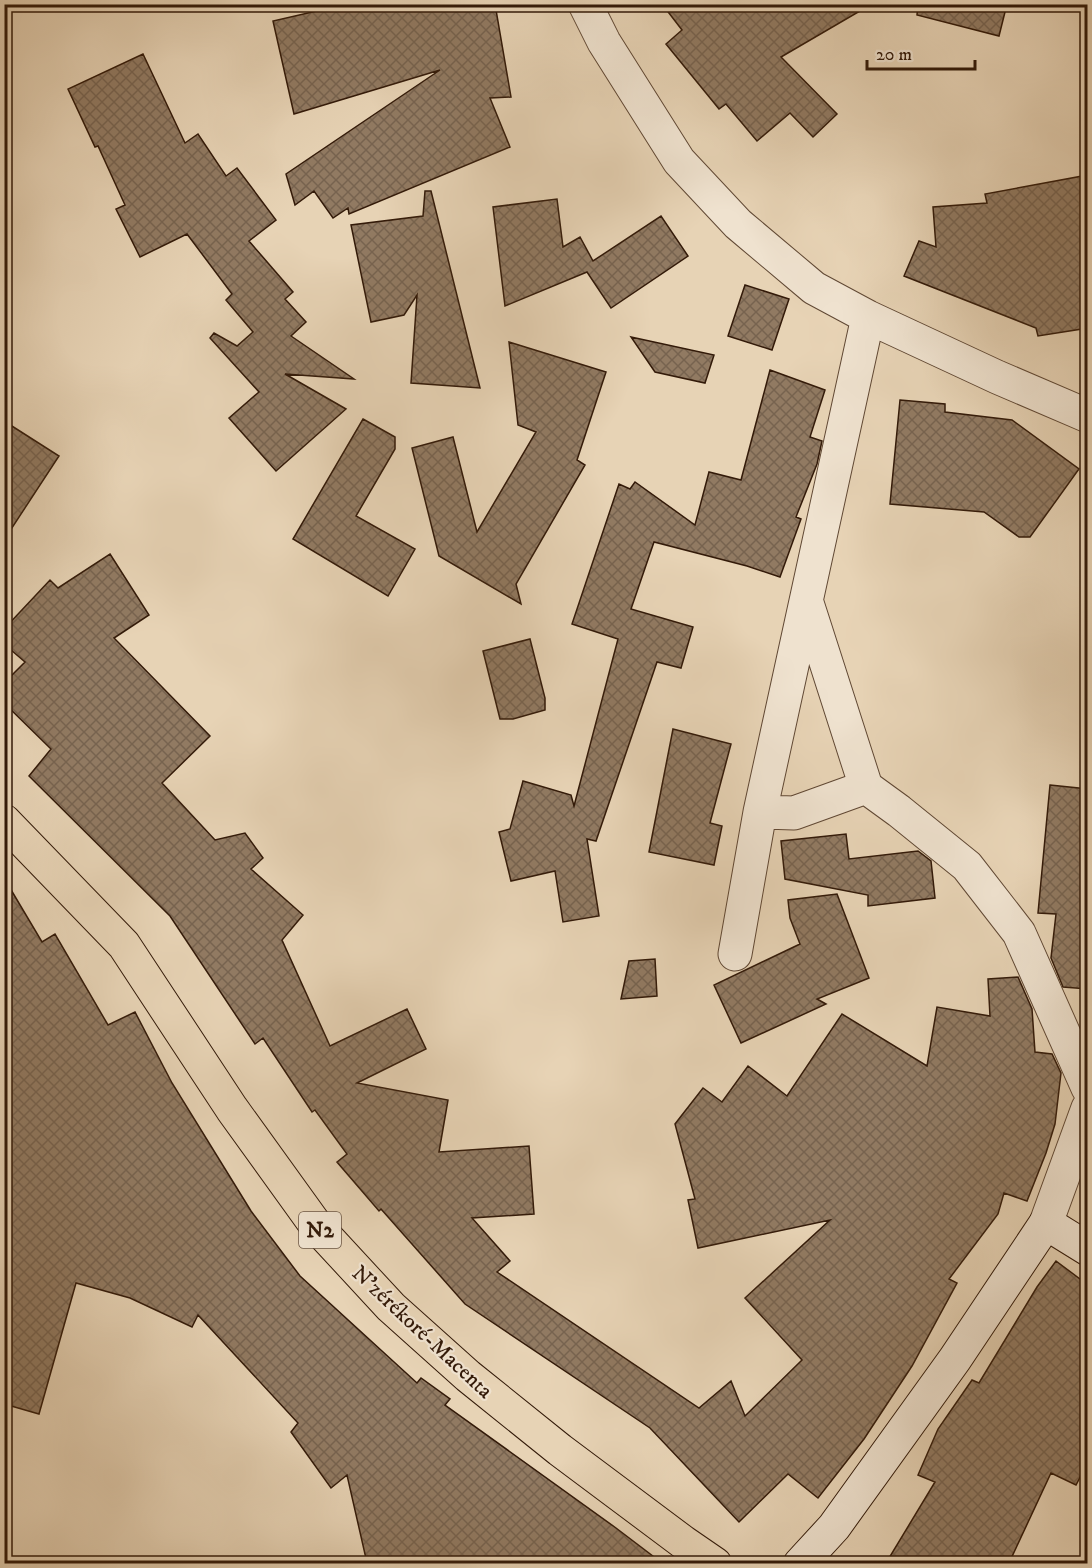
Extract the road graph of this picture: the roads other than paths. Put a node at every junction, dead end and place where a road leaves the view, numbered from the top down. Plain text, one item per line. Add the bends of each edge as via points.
1 (585, 4) edge
2 (868, 317) junction
3 (1088, 416) edge
4 (807, 602) junction
5 (866, 787) junction
6 (760, 812) junction
7 (4, 821) edge
8 (735, 954) dead end
9 (1088, 1088) edge
10 (1088, 1108) edge
11 (1046, 1224) junction
12 (1088, 1249) edge
13 (715, 1563) edge
14 (800, 1563) edge

1 - 2 street via 604,42 679,161 738,224 814,288
2 - 3 street
2 - 4 street
4 - 5 street
4 - 6 street
5 - 6 street via 794,813
5 - 9 street via 968,866 1019,933
6 - 8 street
7 - 13 highway, N'zérékoré-Macenta / N2 via 124,945 232,1109 317,1227 391,1307 560,1450
10 - 11 street
11 - 12 street
11 - 14 street via 841,1518

